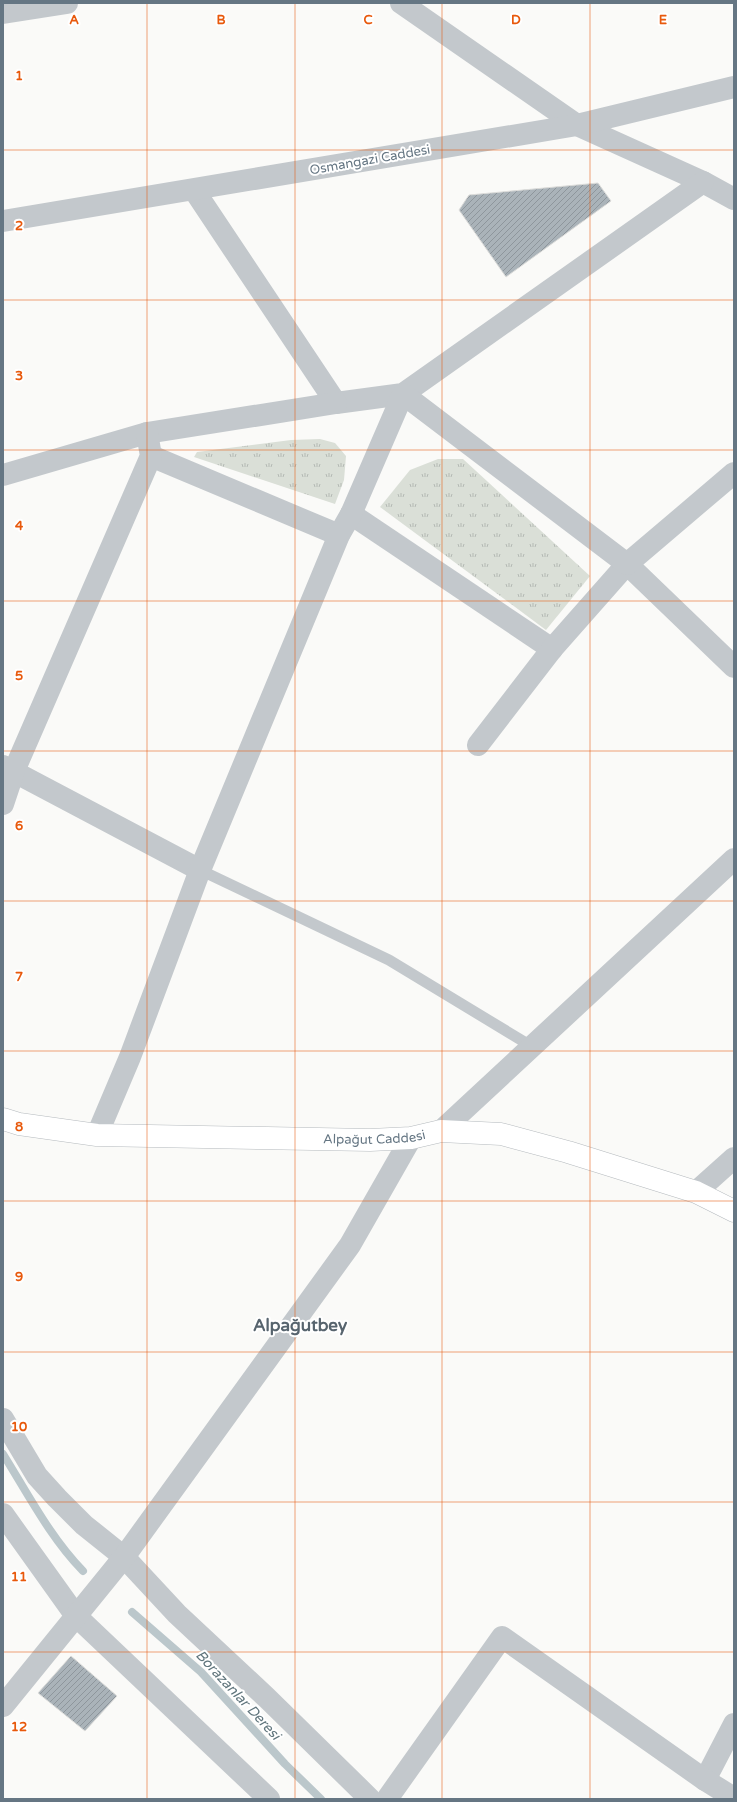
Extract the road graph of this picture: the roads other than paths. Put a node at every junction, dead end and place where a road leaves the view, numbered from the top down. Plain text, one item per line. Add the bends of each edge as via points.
1 (67, 3) edge
2 (401, 3) edge
3 (3, 13) edge
4 (734, 86) edge
5 (576, 125) junction
6 (703, 182) junction
7 (194, 190) junction
8 (734, 199) edge
9 (3, 222) edge
10 (403, 394) junction
11 (336, 404) junction
12 (147, 432) junction
13 (151, 456) junction
14 (734, 473) edge
15 (3, 475) edge
16 (351, 514) junction
17 (339, 535) junction
18 (627, 564) junction
19 (552, 650) junction
20 (734, 667) edge
21 (478, 745) dead end
22 (8, 769) edge
23 (3, 804) edge
24 (734, 859) edge
25 (200, 870) junction
26 (531, 1046) junction
27 (3, 1119) edge
28 (440, 1131) junction
29 (97, 1135) junction
30 (411, 1138) junction
31 (734, 1158) edge
32 (696, 1192) junction
33 (734, 1211) edge
34 (3, 1419) edge
35 (3, 1514) edge
36 (124, 1557) junction
37 (76, 1616) junction
38 (3, 1706) edge
39 (734, 1724) edge
40 (705, 1780) junction
41 (734, 1798) edge
42 (269, 1799) edge
43 (370, 1799) edge
44 (387, 1799) edge

1 - 3 street
2 - 5 street
4 - 5 street, Osmangazi Caddesi
5 - 6 street
5 - 7 street, Osmangazi Caddesi
6 - 8 street
6 - 10 street
7 - 9 street, Osmangazi Caddesi
7 - 11 street
10 - 11 street
10 - 16 street
10 - 18 street
11 - 12 street
12 - 13 street
12 - 15 street
13 - 17 street
13 - 22 street
14 - 18 street
16 - 17 street
16 - 19 street
17 - 25 street
18 - 19 street
18 - 20 street
19 - 21 street
22 - 23 street
22 - 25 street
24 - 26 street
25 - 26 lane via 389,960
25 - 29 street via 130,1057
26 - 28 street
27 - 29 main road, Alpağut Caddesi via 19,1124
28 - 30 main road, Alpağut Caddesi
28 - 32 main road, Alpağut Caddesi via 501,1134
29 - 30 main road, Alpağut Caddesi via 370,1140
30 - 36 street via 350,1245
31 - 32 street
32 - 33 main road, Alpağut Caddesi
34 - 36 street via 37,1476 84,1525
35 - 37 street
36 - 37 street
36 - 43 street via 177,1614
37 - 38 street
37 - 42 street
39 - 40 street
40 - 41 street
40 - 44 street via 502,1637

